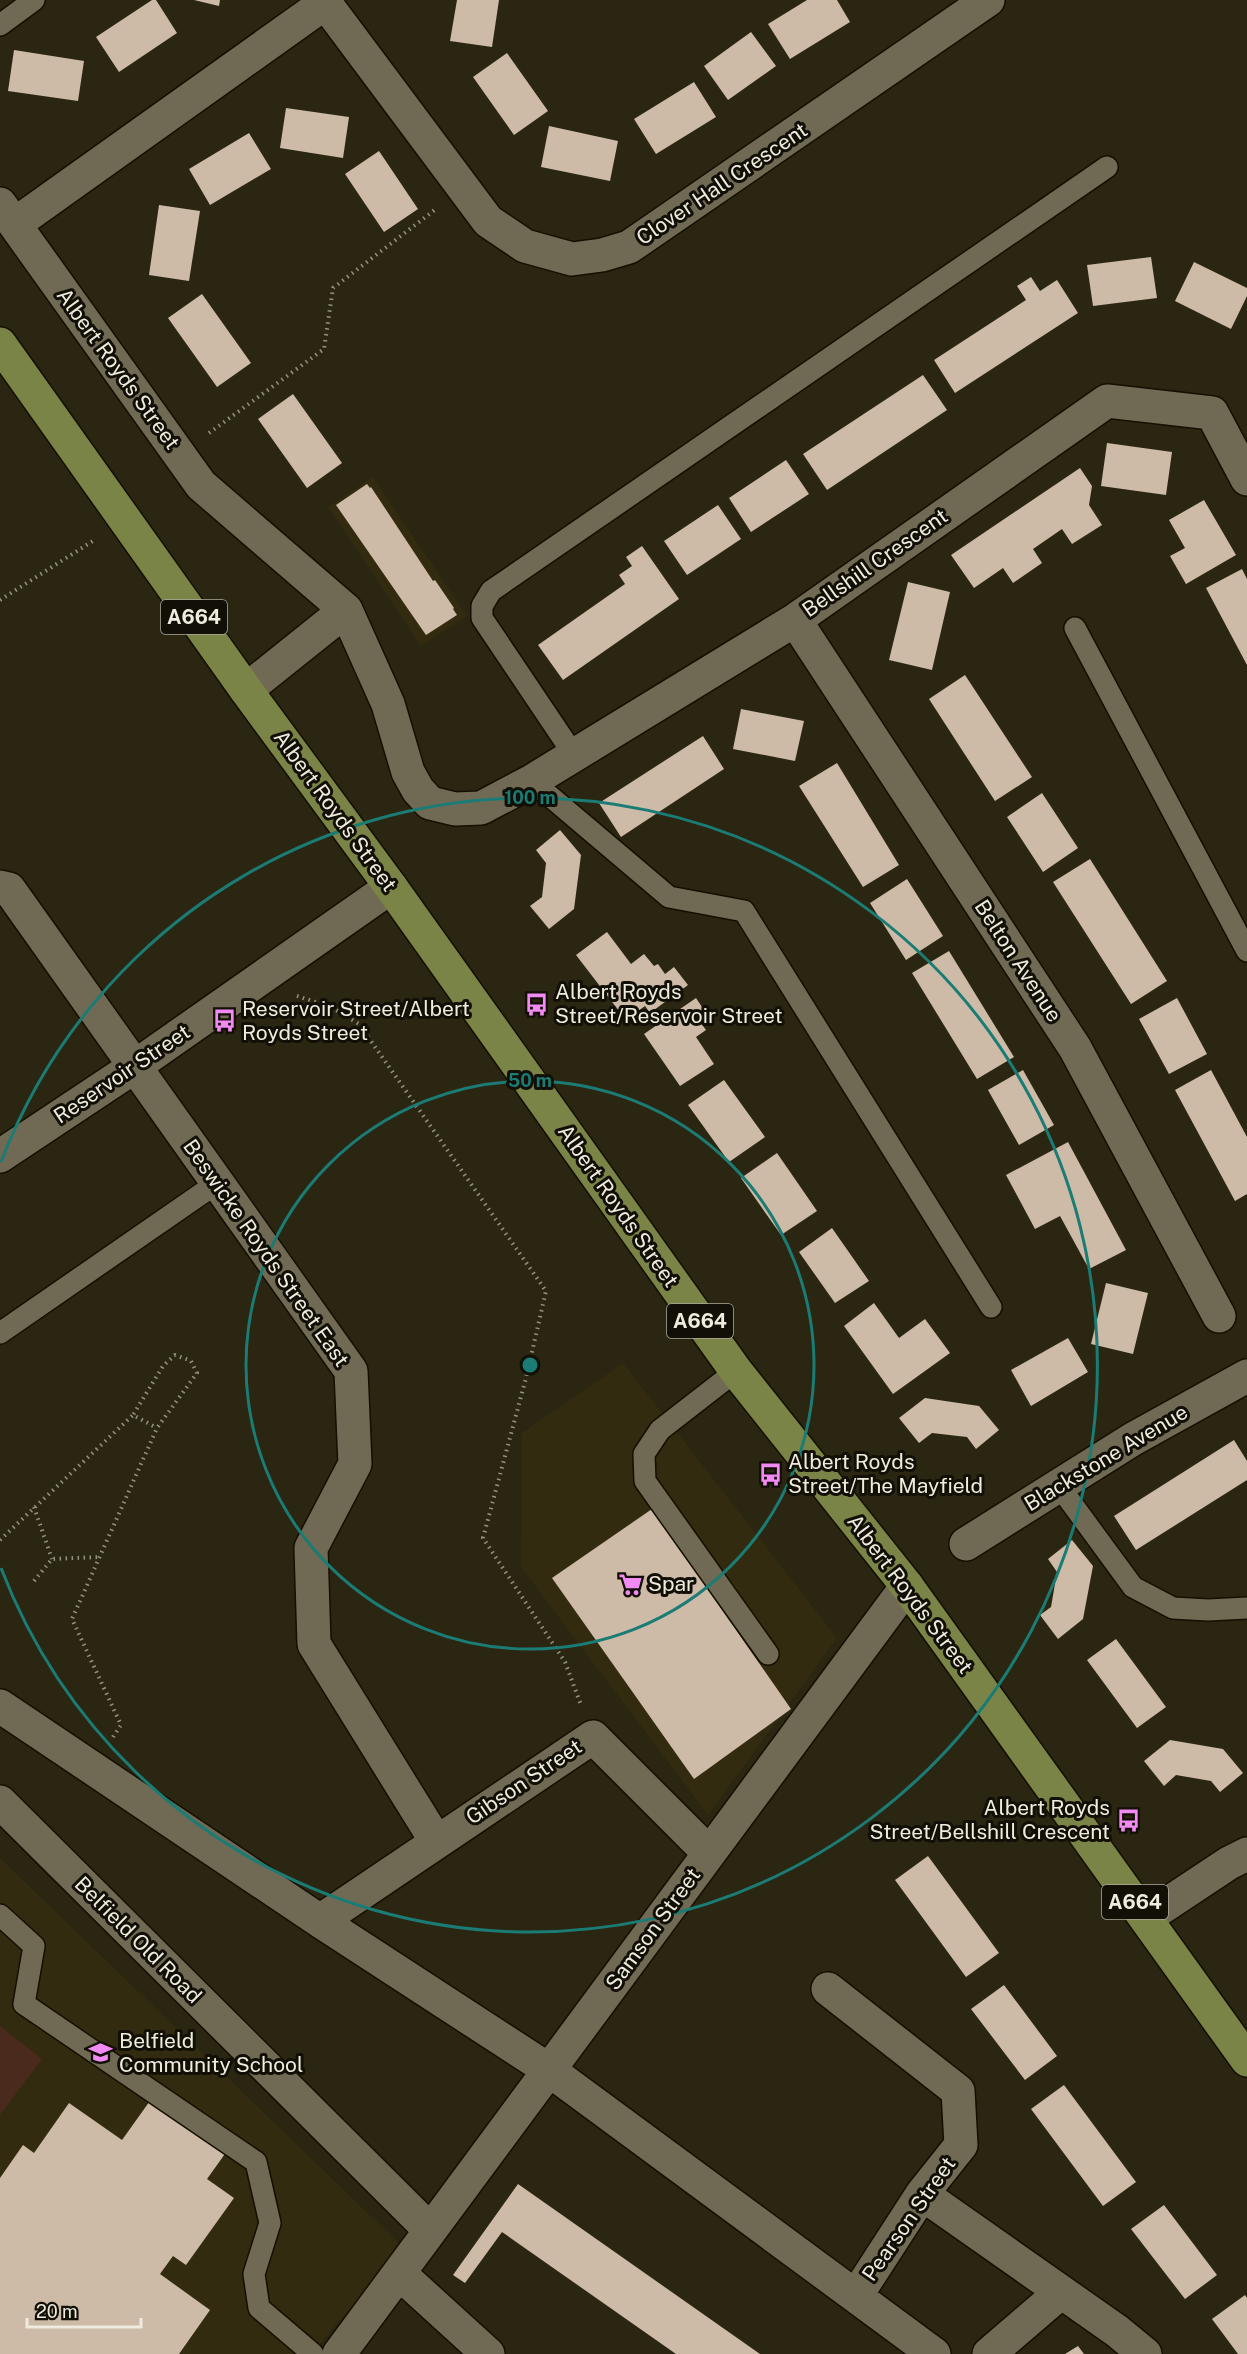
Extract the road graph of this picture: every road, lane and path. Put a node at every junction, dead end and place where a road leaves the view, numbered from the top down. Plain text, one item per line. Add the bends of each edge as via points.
1 (34, 0) edge
2 (988, 0) edge
3 (324, 2) edge
4 (0, 25) edge
5 (1107, 167) dead end
6 (463, 188) junction
7 (7, 214) edge
8 (0, 344) edge
9 (179, 455) junction
10 (1247, 479) edge
11 (125, 520) junction
12 (0, 600) edge
13 (346, 609) junction
14 (795, 620) junction
15 (1075, 628) dead end
16 (246, 690) junction
17 (573, 755) junction
18 (532, 781) junction
19 (481, 808) joint
20 (0, 887) edge
21 (391, 887) junction
22 (1247, 951) edge
23 (256, 982) junction
24 (134, 1067) junction
25 (0, 1156) edge
26 (217, 1184) junction
27 (991, 1307) dead end
28 (1219, 1316) dead end
29 (0, 1333) edge
30 (736, 1371) junction
31 (1247, 1376) edge
32 (133, 1415) junction
33 (157, 1428) junction
34 (1059, 1486) junction
35 (34, 1507) junction
36 (0, 1540) edge
37 (966, 1544) dead end
38 (100, 1557) junction
39 (52, 1558) junction
40 (34, 1581) dead end
41 (907, 1586) junction
42 (1247, 1608) edge
43 (768, 1654) dead end
44 (0, 1706) edge
45 (593, 1737) junction
46 (93, 1768) junction
47 (0, 1802) edge
48 (436, 1841) junction
49 (709, 1853) junction
50 (1247, 1854) edge
51 (0, 1915) edge
52 (1146, 1918) junction
53 (320, 1921) junction
54 (828, 1989) dead end
55 (1247, 2060) edge
56 (549, 2070) junction
57 (921, 2194) junction
58 (430, 2230) junction
59 (399, 2273) junction
60 (1060, 2293) junction
61 (856, 2296) junction
62 (313, 2354) edge
63 (339, 2354) edge
64 (488, 2354) edge
65 (934, 2354) edge
66 (989, 2354) edge
67 (1145, 2354) edge

1 - 4 lane
2 - 6 street, Clover Hall Crescent via 629,247 572,259 525,246 488,220
3 - 6 street, Clover Hall Crescent
3 - 7 street
5 - 17 lane via 491,591 482,606 482,618
6 - 9 path via 333,288 324,349
7 - 9 street, Albert Royds Street
8 - 11 main road, Albert Royds Street / A664
9 - 13 street, Albert Royds Street via 201,485
10 - 14 street, Bellshill Crescent via 1212,412 1107,400
11 - 12 path
11 - 16 main road, Albert Royds Street / A664
13 - 16 street
13 - 19 street, Albert Royds Street via 388,704 408,772 418,790 430,803 455,809
14 - 17 street, Bellshill Crescent
14 - 28 street, Belton Avenue via 1075,1048
15 - 22 lane
16 - 21 main road, Albert Royds Street / A664
17 - 18 street, Bellshill Crescent
18 - 19 street, Bellshill Crescent
18 - 27 lane via 669,897 744,911
20 - 24 street, Beswicke Royds Street East via 9,889
21 - 23 street, Reservoir Street
21 - 30 main road, Albert Royds Street / A664
23 - 24 street, Reservoir Street
23 - 45 path via 331,1007 359,1024 546,1291 483,1538 565,1662
24 - 25 street, Reservoir Street
24 - 26 street, Beswicke Royds Street East
26 - 29 lane
26 - 48 street, Beswicke Royds Street East via 351,1371 355,1464 311,1548 315,1644
30 - 41 main road, Albert Royds Street / A664
30 - 43 lane via 660,1430 644,1454 645,1481
31 - 34 street, Blackstone Avenue via 1133,1439
32 - 33 path
32 - 33 path via 163,1366 175,1355 191,1361 197,1373
32 - 35 path
33 - 38 path
34 - 37 street, Blackstone Avenue
34 - 42 lane via 1133,1587 1173,1608
35 - 36 path
35 - 39 path
38 - 39 path
38 - 46 path via 72,1619 121,1725
39 - 40 path
41 - 49 street, Samson Street
41 - 52 main road, Albert Royds Street / A664
44 - 46 street
45 - 48 street, Gibson Street
45 - 49 street, Gibson Street
46 - 53 street
47 - 58 street, Belfield Old Road
48 - 53 street, Gibson Street
49 - 56 street, Samson Street
50 - 52 street
51 - 62 lane via 34,1946 24,2004 256,2162 270,2223 254,2274 259,2308
52 - 55 main road, Albert Royds Street / A664
53 - 56 street
54 - 57 street, Pearson Street via 958,2091 961,2145
56 - 58 street, Samson Street
56 - 61 street
57 - 60 street
57 - 61 street, Pearson Street
58 - 59 street, Samson Street
59 - 63 street, Samson Street
59 - 64 street
60 - 66 street
60 - 67 street
61 - 65 street

